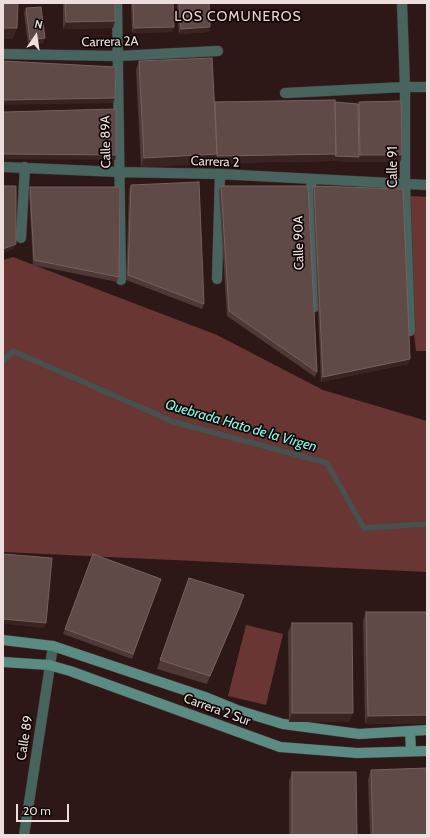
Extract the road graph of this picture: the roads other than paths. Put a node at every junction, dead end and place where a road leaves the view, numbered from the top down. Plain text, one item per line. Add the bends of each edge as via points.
1 (117, 3) edge
2 (402, 3) edge
3 (218, 51) dead end
4 (3, 54) edge
5 (118, 56) junction
6 (405, 87) junction
7 (427, 87) edge
8 (285, 93) dead end
9 (3, 167) edge
10 (25, 167) junction
11 (119, 172) junction
12 (220, 174) junction
13 (311, 179) junction
14 (406, 184) junction
15 (427, 185) edge
16 (21, 238) dead end
17 (218, 279) dead end
18 (121, 280) edge
19 (314, 306) edge
20 (410, 331) edge
21 (3, 640) edge
22 (53, 646) junction
23 (3, 662) edge
24 (49, 665) junction
25 (427, 730) edge
26 (410, 731) junction
27 (411, 751) junction
28 (427, 751) edge
29 (24, 835) edge

1 - 5 street, Calle 89A
2 - 6 street, Calle 91
3 - 5 street, Carrera 2A
4 - 5 street, Carrera 2A
5 - 11 street, Calle 89A
6 - 7 street
6 - 8 street
6 - 14 street, Calle 91
9 - 10 street, Carrera 2
10 - 11 street, Carrera 2
10 - 16 street
11 - 12 street, Carrera 2
11 - 18 street, Calle 89A
12 - 13 street, Carrera 2
12 - 17 street
13 - 14 street, Carrera 2
13 - 19 street, Calle 90A
14 - 15 street, Carrera 2
14 - 20 street, Calle 91
21 - 22 street, Carrera 2 Sur
22 - 24 street, Calle 89
22 - 26 street, Carrera 2 Sur via 283,724 359,734
23 - 24 street, Carrera 2 Sur
24 - 27 street, Carrera 2 Sur via 280,747 357,753
24 - 29 street, Calle 89
25 - 26 street, Carrera 2 Sur
26 - 27 street
27 - 28 street, Carrera 2 Sur

